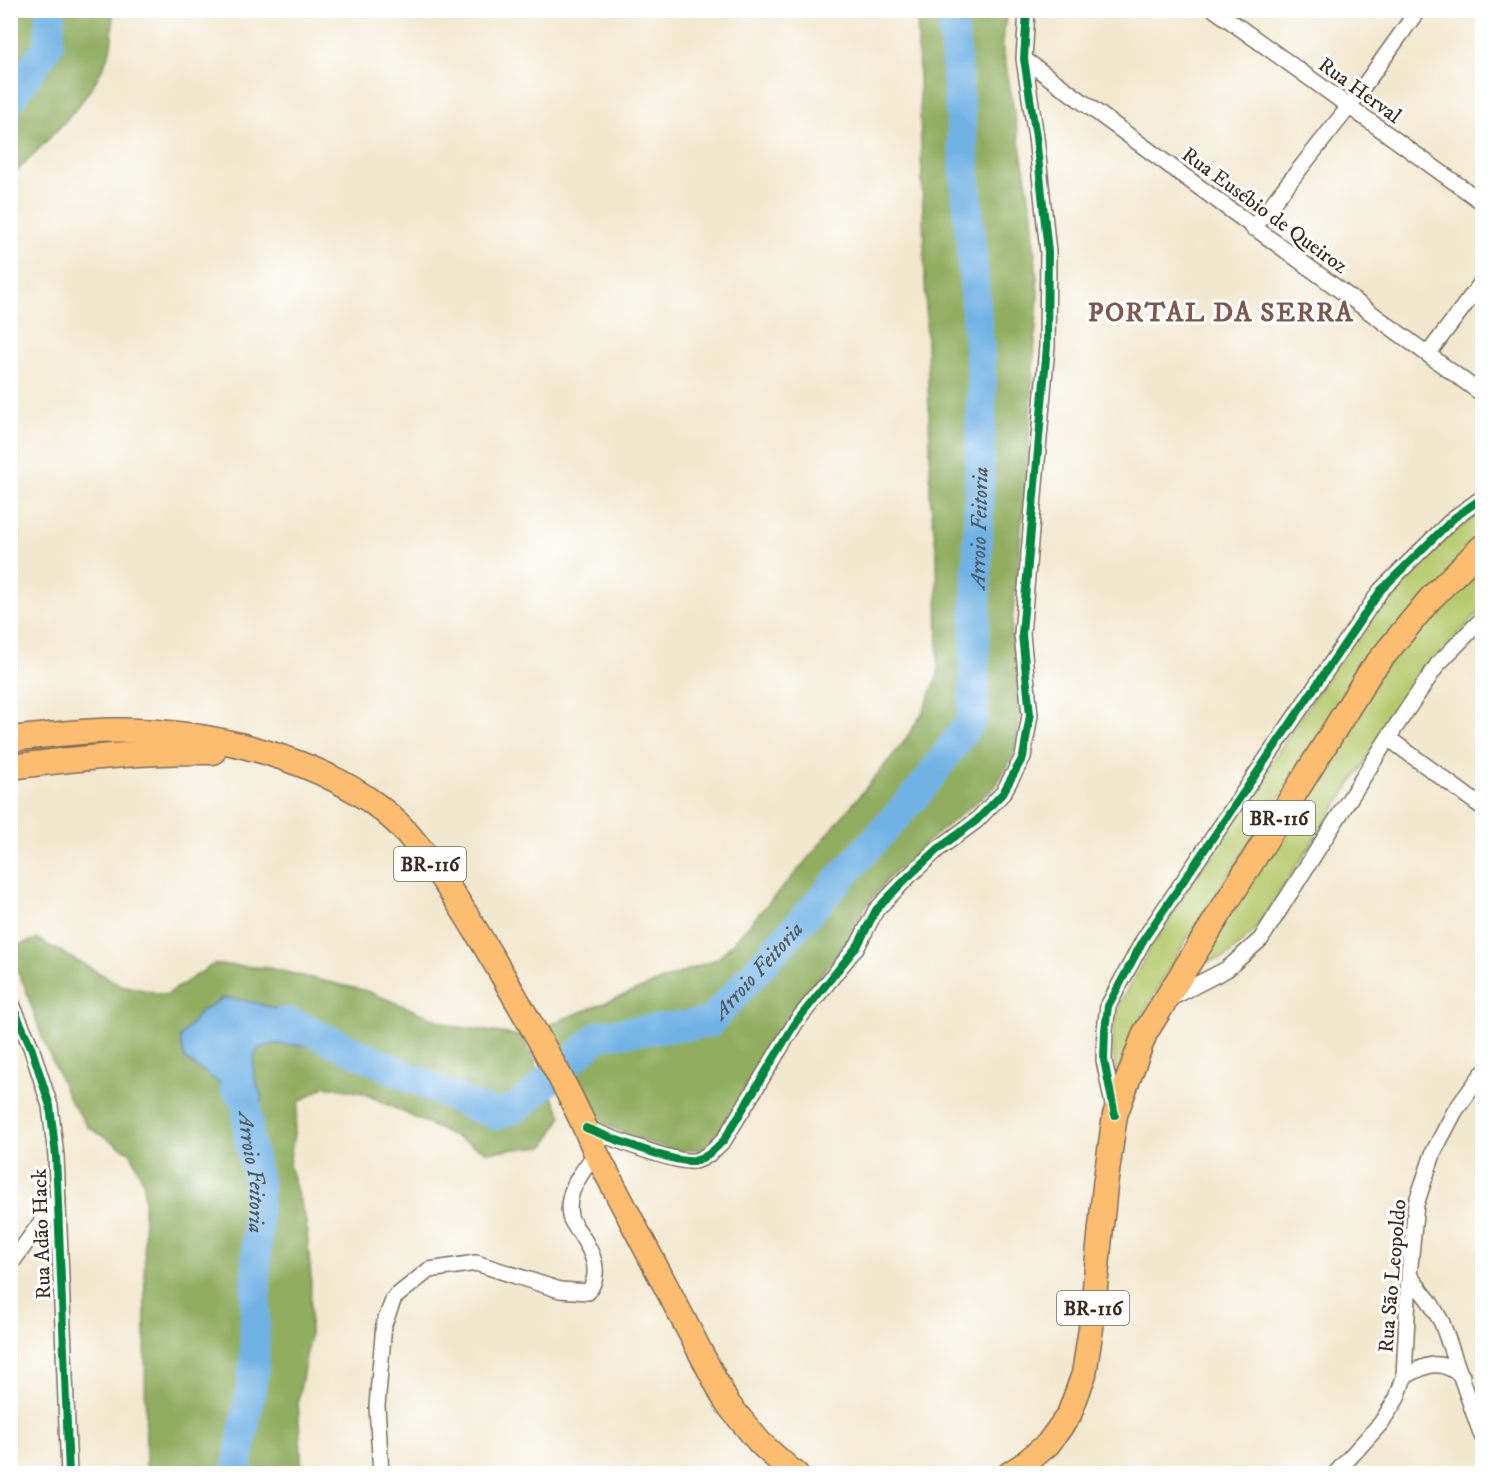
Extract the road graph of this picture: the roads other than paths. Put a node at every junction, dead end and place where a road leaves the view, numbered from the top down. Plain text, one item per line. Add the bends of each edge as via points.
1 (1027, 10) edge
2 (1418, 10) edge
3 (1218, 12) edge
4 (1024, 58) junction
5 (1348, 108) junction
6 (1482, 202) edge
7 (1253, 228) junction
8 (1482, 282) edge
9 (1428, 354) junction
10 (1482, 394) edge
11 (1482, 498) edge
12 (1482, 547) edge
13 (1482, 619) edge
14 (1388, 738) junction
15 (10, 739) edge
16 (272, 753) junction
17 (10, 767) edge
18 (1482, 807) edge
19 (10, 1000) edge
20 (1165, 1001) junction
21 (1482, 1074) edge
22 (1115, 1115) junction
23 (585, 1124) junction
24 (596, 1153) junction
25 (58, 1199) junction
26 (10, 1265) edge
27 (1409, 1275) junction
28 (1462, 1376) junction
29 (1404, 1377) junction
30 (1476, 1395) edge
31 (1482, 1436) edge
32 (69, 1473) edge
33 (381, 1473) edge
34 (796, 1473) edge
35 (1009, 1473) edge
36 (1335, 1473) edge

1 - 4 street
2 - 5 street
3 - 5 street, Rua Herval
4 - 7 street, Rua Eusébio de Queiroz
4 - 23 street via 1048,252 1047,346 1022,634 1030,715 1023,757 1003,793 876,910 858,945 796,1022 724,1140 709,1155 692,1162 654,1153
5 - 6 street, Rua Herval
5 - 7 street
7 - 9 street, Rua Eusébio de Queiroz
8 - 9 street
9 - 10 street, Rua Eusébio de Queiroz
11 - 22 street via 1454,518 1381,590 1144,939 1108,1006 1104,1060
12 - 20 main road, BR-116 via 1430,598 1371,671
13 - 14 street via 1438,664
14 - 18 street
14 - 20 street via 1261,939 1227,969
15 - 16 main road, BR-116 via 137,731 198,736
16 - 17 main road, BR-116 via 176,751
16 - 23 main road, BR-116 via 326,774 372,802 406,833 463,907
19 - 25 street, Rua Adão Hack via 31,1047 50,1106
20 - 22 main road, BR-116 via 1145,1033
21 - 27 street, Rua São Leopoldo via 1455,1111 1434,1151 1416,1204
22 - 35 main road, BR-116 via 1084,1374 1068,1415 1048,1444
23 - 24 main road, BR-116
24 - 33 street via 571,1196 570,1216 595,1264 595,1282 588,1292 560,1290 476,1263 429,1270 393,1298 384,1324 377,1406
24 - 34 main road, BR-116 via 727,1403 760,1443
25 - 26 street
25 - 32 street, Rua Adão Hack
27 - 28 street via 1442,1323
27 - 29 street, Rua São Leopoldo
28 - 29 street via 1443,1364
28 - 30 street
29 - 36 street, Rua São Leopoldo via 1397,1398 1381,1423
30 - 31 street

